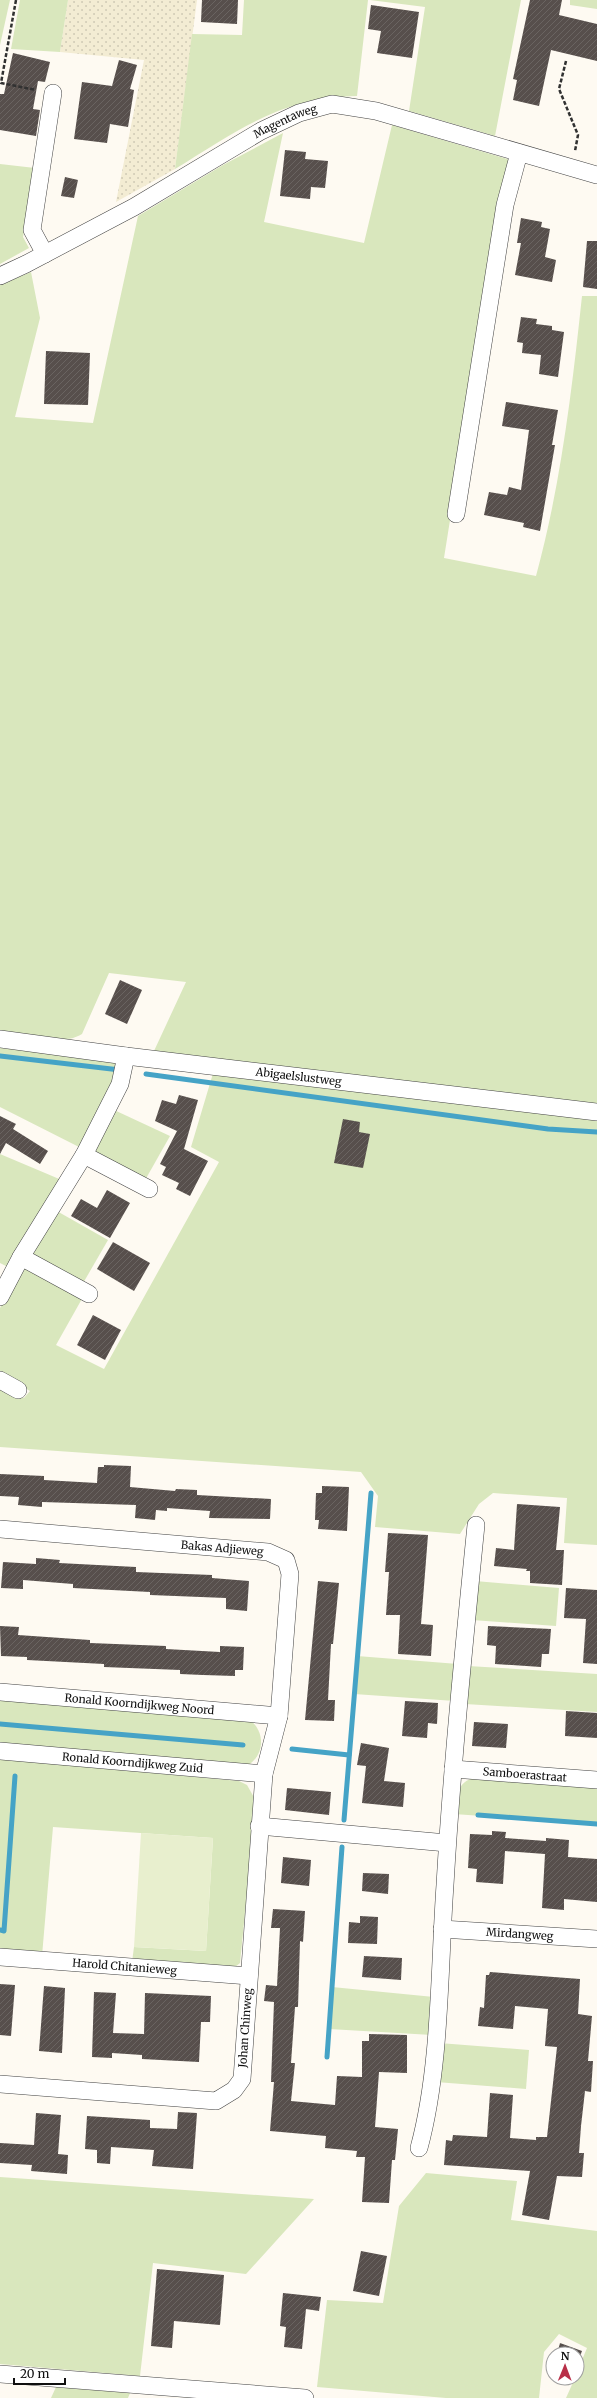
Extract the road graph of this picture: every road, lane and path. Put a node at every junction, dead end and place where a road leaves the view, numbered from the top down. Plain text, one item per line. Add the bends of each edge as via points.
1 (16, 0) edge
2 (566, 61) dead end
3 (53, 93) joint
4 (519, 153) junction
5 (571, 168) junction
6 (597, 175) edge
7 (45, 254) junction
8 (0, 276) edge
9 (456, 514) dead end
10 (0, 1039) edge
11 (126, 1056) junction
12 (597, 1112) edge
13 (84, 1155) junction
14 (149, 1189) dead end
15 (21, 1257) junction
16 (89, 1294) dead end
17 (0, 1297) edge
18 (0, 1380) edge
19 (18, 1390) dead end
20 (476, 1525) dead end
21 (0, 1529) edge
22 (0, 1692) edge
23 (278, 1716) junction
24 (0, 1751) edge
25 (453, 1769) junction
26 (264, 1774) junction
27 (597, 1780) edge
28 (259, 1826) junction
29 (447, 1843) junction
30 (442, 1929) junction
31 (597, 1939) edge
32 (0, 1957) edge
33 (249, 1976) junction
34 (0, 2084) edge
35 (419, 2148) dead end
36 (0, 2374) edge
37 (137, 2392) edge
38 (305, 2398) edge

1 - 3 path via 0,83
2 - 5 path via 559,89 578,136
3 - 7 street via 32,230
4 - 5 street, Magentaweg
4 - 7 street, Magentaweg via 376,111 332,104 299,113 261,131 134,207
4 - 9 street via 505,205
5 - 6 street, Magentaweg
7 - 8 street, Magentaweg
10 - 11 street, Abigaelslustweg
11 - 12 street, Abigaelslustweg
11 - 13 street via 120,1084
13 - 14 street
13 - 15 street
15 - 16 street
15 - 17 street
18 - 19 street
20 - 25 street
21 - 23 street, Bakas Adjieweg via 268,1552 286,1560 290,1574
22 - 23 street, Ronald Koorndijkweg Noord
23 - 26 street, Johan Chinweg
24 - 26 street, Ronald Koorndijkweg Zuid
25 - 27 street, Samboerastraat
25 - 29 street
26 - 28 street, Johan Chinweg
28 - 29 street
28 - 33 street, Johan Chinweg
29 - 30 street
30 - 31 street, Mirdangweg
30 - 35 street via 437,2023 426,2125
32 - 33 street, Harold Chitanieweg
33 - 34 street, Johan Chinweg via 242,2079 234,2090 216,2101
36 - 37 street
37 - 38 street

